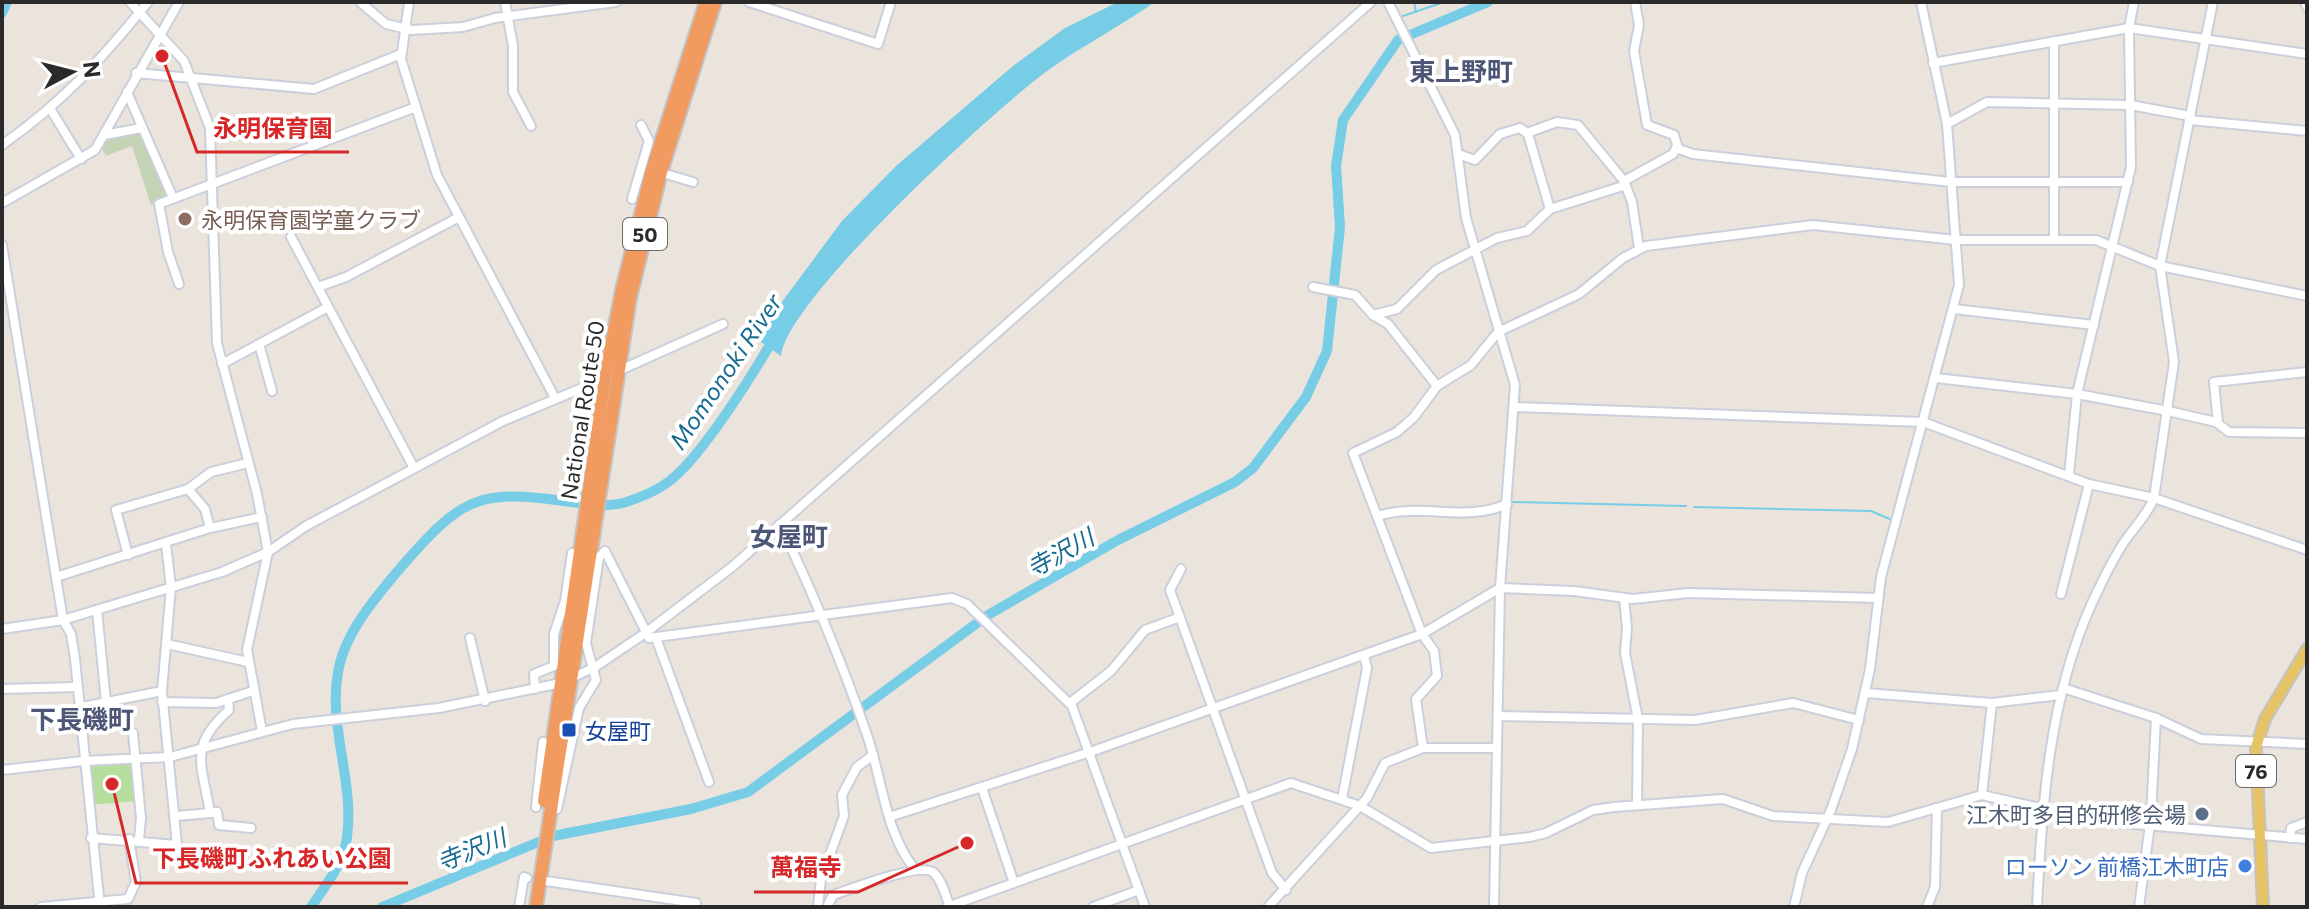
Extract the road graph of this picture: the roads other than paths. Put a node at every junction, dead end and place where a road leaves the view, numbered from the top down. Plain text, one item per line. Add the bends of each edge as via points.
1 (130, 2) edge
2 (148, 2) edge
3 (179, 2) edge
4 (360, 2) edge
5 (409, 2) edge
6 (505, 2) edge
7 (616, 2) edge
8 (706, 2) edge
9 (715, 2) edge
10 (749, 2) edge
11 (891, 2) edge
12 (1371, 2) edge
13 (1388, 2) edge
14 (1635, 2) edge
15 (1921, 2) edge
16 (2134, 2) edge
17 (2213, 2) edge
18 (573, 6) edge
19 (139, 12) junction
20 (505, 17) junction
21 (2129, 28) junction
22 (404, 29) junction
23 (160, 32) junction
24 (2206, 38) junction
25 (2054, 41) junction
26 (401, 54) junction
27 (2307, 54) edge
28 (1933, 63) junction
29 (136, 73) junction
30 (191, 78) junction
31 (127, 92) junction
32 (2054, 103) junction
33 (2130, 105) junction
34 (416, 107) junction
35 (51, 110) junction
36 (2189, 118) junction
37 (1947, 124) junction
38 (641, 125) dead end
39 (531, 126) dead end
40 (142, 128) junction
41 (2307, 131) edge
42 (1527, 133) junction
43 (104, 135) junction
44 (2, 145) edge
45 (1678, 148) junction
46 (1458, 154) junction
47 (81, 159) junction
48 (652, 170) junction
49 (1624, 181) junction
50 (693, 182) dead end
51 (1951, 182) junction
52 (2054, 182) junction
53 (2128, 182) junction
54 (212, 183) junction
55 (173, 198) junction
56 (632, 199) dead end
57 (2, 203) edge
58 (1550, 209) junction
59 (459, 217) junction
60 (291, 237) dead end
61 (1956, 240) junction
62 (2054, 240) junction
63 (2, 245) edge
64 (2114, 245) junction
65 (1639, 248) junction
66 (1476, 249) junction
67 (2160, 266) junction
68 (179, 284) dead end
69 (318, 287) junction
70 (1316, 287) dead end
71 (2307, 296) edge
72 (328, 307) junction
73 (1954, 309) junction
74 (1373, 315) junction
75 (723, 324) dead end
76 (2094, 325) junction
77 (1502, 330) junction
78 (259, 344) junction
79 (222, 364) junction
80 (2307, 372) edge
81 (611, 375) junction
82 (1936, 378) junction
83 (1437, 386) junction
84 (272, 391) dead end
85 (2077, 394) junction
86 (555, 398) junction
87 (1515, 407) junction
88 (2168, 411) junction
89 (1923, 422) junction
90 (2218, 423) junction
91 (2307, 433) edge
92 (248, 463) junction
93 (414, 468) junction
94 (2069, 475) junction
95 (2089, 484) junction
96 (188, 489) junction
97 (2154, 498) junction
98 (1507, 504) junction
99 (1377, 516) junction
100 (262, 517) junction
101 (780, 524) junction
102 (210, 528) junction
103 (166, 544) junction
104 (2307, 550) edge
105 (268, 552) junction
106 (572, 553) dead end
107 (128, 555) junction
108 (1181, 569) dead end
109 (56, 577) junction
110 (171, 587) junction
111 (1500, 588) junction
112 (2061, 594) dead end
113 (1624, 598) junction
114 (1878, 598) junction
115 (97, 610) junction
116 (823, 614) junction
117 (1180, 617) junction
118 (63, 620) junction
119 (2, 629) edge
120 (644, 634) junction
121 (1422, 634) junction
122 (470, 638) dead end
123 (656, 638) junction
124 (167, 644) junction
125 (2307, 649) edge
126 (1364, 655) junction
127 (248, 662) junction
128 (595, 667) junction
129 (567, 681) junction
130 (75, 687) junction
131 (2, 689) edge
132 (535, 689) junction
133 (162, 691) junction
134 (253, 691) junction
135 (2062, 691) junction
136 (1866, 693) junction
137 (228, 699) junction
138 (485, 701) junction
139 (106, 702) junction
140 (162, 702) junction
141 (1070, 703) junction
142 (1992, 703) junction
143 (77, 708) junction
144 (1213, 709) junction
145 (1498, 716) junction
146 (2156, 718) junction
147 (1638, 719) junction
148 (1859, 720) junction
149 (262, 731) junction
150 (133, 733) dead end
151 (2257, 739) junction
152 (543, 742) dead end
153 (2307, 744) edge
154 (1423, 748) junction
155 (1497, 748) junction
156 (201, 751) junction
157 (1090, 752) junction
158 (873, 755) junction
159 (170, 757) junction
160 (135, 759) junction
161 (83, 761) junction
162 (2, 770) edge
163 (709, 782) dead end
164 (982, 788) junction
165 (1982, 795) junction
166 (1342, 799) junction
167 (1246, 800) junction
168 (1637, 805) junction
169 (1360, 806) junction
170 (536, 807) dead end
171 (1937, 808) junction
172 (2041, 808) junction
173 (557, 809) dead end
174 (210, 813) junction
175 (176, 816) junction
176 (889, 817) junction
177 (1827, 818) junction
178 (2307, 822) edge
179 (2150, 826) junction
180 (251, 828) dead end
181 (2262, 837) junction
182 (91, 838) junction
183 (2290, 838) junction
184 (129, 839) junction
185 (139, 839) junction
186 (2307, 839) edge
187 (1496, 841) junction
188 (1123, 844) junction
189 (539, 858) junction
190 (914, 868) junction
191 (527, 878) dead end
192 (546, 881) dead end
193 (1014, 883) junction
194 (1139, 890) junction
195 (1286, 890) junction
196 (99, 903) edge
197 (41, 907) edge
198 (519, 907) edge
199 (529, 907) edge
200 (536, 907) edge
201 (695, 907) edge
202 (818, 907) edge
203 (827, 907) edge
204 (949, 907) edge
205 (1093, 907) edge
206 (1145, 907) edge
207 (1268, 907) edge
208 (1494, 907) edge
209 (1794, 907) edge
210 (1927, 907) edge
211 (2037, 907) edge
212 (2139, 907) edge
213 (2263, 907) edge

1 - 19 street
2 - 19 street
3 - 23 street
4 - 22 street via 386,24
5 - 22 street
6 - 20 street
7 - 18 street
8 - 48 highway, National Route 50 / 50
9 - 48 highway, National Route 50 / 50
10 - 11 street via 878,44
12 - 101 street
13 - 46 street via 1452,126
14 - 45 street via 1639,25 1634,51 1647,125 1674,135
15 - 28 street
16 - 21 street
17 - 24 street
18 - 20 street
19 - 23 street
19 - 35 street
20 - 22 street via 463,27
20 - 39 street via 513,46 513,92
21 - 24 street
21 - 25 street
21 - 33 street
22 - 26 street
23 - 29 street
23 - 30 street
24 - 27 street
24 - 36 street
25 - 28 street
25 - 32 street
26 - 30 street via 314,89
26 - 34 street
28 - 37 street
29 - 30 street
29 - 31 street
30 - 54 street via 210,128
31 - 40 street
31 - 43 street
32 - 33 street
32 - 37 street via 1987,102
32 - 52 street
33 - 36 street
33 - 53 street via 2133,146
34 - 54 street
34 - 59 street via 437,175
35 - 44 street
35 - 47 street
36 - 41 street
36 - 67 street
37 - 51 street
38 - 48 street
40 - 43 street
40 - 55 street
42 - 46 street via 1520,128 1500,134 1475,160
42 - 49 street via 1557,122 1578,125
42 - 58 street
43 - 47 street
45 - 49 street
45 - 51 street via 1693,154
46 - 66 street via 1461,194
47 - 57 street
48 - 50 street
48 - 56 street
48 - 81 highway, National Route 50 / 50
49 - 58 street via 1623,186
49 - 65 street
51 - 52 street
51 - 61 street
52 - 53 street
52 - 62 street
53 - 64 street
54 - 55 street
54 - 79 street via 215,320
55 - 68 street via 159,204
58 - 66 street via 1527,231
59 - 69 street
59 - 86 street
60 - 69 street
61 - 62 street
61 - 65 street via 1813,225
61 - 73 street via 1959,285
62 - 64 street
63 - 109 street
64 - 67 street
64 - 76 street
65 - 77 street via 1579,294
66 - 74 street via 1436,270 1397,309
66 - 77 street
67 - 71 street
67 - 88 street via 2174,362
69 - 72 street
70 - 74 street via 1348,292
72 - 78 street
72 - 93 street
73 - 76 street
73 - 82 street
74 - 83 street via 1388,324
75 - 81 street
76 - 85 street
77 - 83 street via 1471,365
77 - 87 street
78 - 79 street
78 - 84 street
79 - 92 street
80 - 90 street via 2214,382
81 - 86 street
81 - 129 highway, National Route 50 / 50
82 - 85 street
82 - 89 street
83 - 99 street via 1397,432 1353,453
85 - 88 street
85 - 94 street
86 - 93 street
87 - 89 street
87 - 98 street
88 - 90 street
88 - 97 street
89 - 94 street
89 - 114 street
90 - 91 street via 2229,432
92 - 96 street via 211,472
92 - 100 street
93 - 105 street
94 - 95 street
95 - 97 street
95 - 112 street
96 - 102 street via 205,509
96 - 107 street via 116,510
97 - 104 street
97 - 135 street via 2092,604
98 - 99 street via 1479,512 1400,509
98 - 111 street
99 - 121 street
100 - 102 street
100 - 105 street
101 - 116 street
101 - 120 street
102 - 103 street
103 - 107 street
103 - 110 street
105 - 110 street
105 - 127 street
106 - 132 street via 554,634 555,662 550,670 534,674
107 - 109 street
108 - 117 street via 1170,587
109 - 118 street
110 - 115 street
110 - 124 street
111 - 113 street
111 - 121 street
111 - 145 street
113 - 114 street via 1688,593
113 - 147 street via 1625,653
114 - 136 street
115 - 118 street
115 - 139 street
116 - 123 street
116 - 141 street via 955,599 991,626
116 - 158 street
117 - 141 street via 1145,630 1111,671
117 - 144 street
118 - 119 street
118 - 130 street via 71,634
120 - 123 street
120 - 128 street
120 - 128 street via 605,551 599,557 586,643
121 - 126 street
121 - 154 street via 1434,651 1437,676 1416,699
122 - 138 street
123 - 163 street
124 - 127 street
124 - 133 street
125 - 151 main road, 76
126 - 144 street
126 - 166 street via 1367,668
127 - 134 street
128 - 129 street
128 - 173 street via 595,684 579,708
129 - 132 street
129 - 189 highway, National Route 50 / 50
130 - 131 street
130 - 143 street
132 - 138 street
133 - 139 street
133 - 140 street
134 - 137 street
134 - 149 street
135 - 142 street
135 - 146 street
135 - 172 street
136 - 142 street
136 - 148 street
137 - 140 street
137 - 156 street via 229,710 206,733
138 - 149 street
139 - 143 street
140 - 159 street
141 - 157 street
142 - 165 street
143 - 161 street
144 - 157 street
144 - 167 street
145 - 147 street
145 - 155 street
146 - 151 street via 2201,739
146 - 179 street
147 - 148 street via 1710,718 1793,703
147 - 168 street
148 - 177 street
149 - 156 street
150 - 160 street
151 - 153 street
151 - 181 main road, 76
152 - 170 street
154 - 155 street
154 - 169 street via 1385,763
155 - 187 street
156 - 159 street
156 - 174 street
157 - 164 street
157 - 188 street
158 - 176 street
158 - 202 street via 857,767 842,795 844,816 821,879
159 - 160 street
159 - 175 street
160 - 161 street
160 - 185 street
161 - 162 street
161 - 182 street
164 - 176 street
164 - 193 street
165 - 171 street
165 - 172 street
166 - 167 street via 1291,783
166 - 169 street
167 - 188 street
167 - 195 street via 1272,873
168 - 177 street via 1717,799 1773,816
168 - 187 street via 1593,810 1546,833
169 - 187 street via 1431,848
169 - 195 street
171 - 177 street via 1892,822
171 - 210 street via 1935,887
172 - 179 street
172 - 211 street
174 - 175 street
174 - 180 street via 217,812 219,825
175 - 185 street via 177,845
176 - 190 street
177 - 209 street via 1802,873
178 - 183 street via 2292,827
179 - 181 street
179 - 212 street
181 - 183 street
181 - 213 main road, 76
182 - 184 street
182 - 196 street
183 - 186 street
184 - 185 street
184 - 196 street via 136,882 128,899
187 - 208 street
188 - 193 street
188 - 194 street
189 - 199 highway, 50
189 - 200 highway, 50
190 - 203 street via 833,895
190 - 204 street via 937,874
191 - 198 street
192 - 201 street via 696,903
193 - 204 street
194 - 205 street
194 - 206 street
195 - 207 street
196 - 197 street

